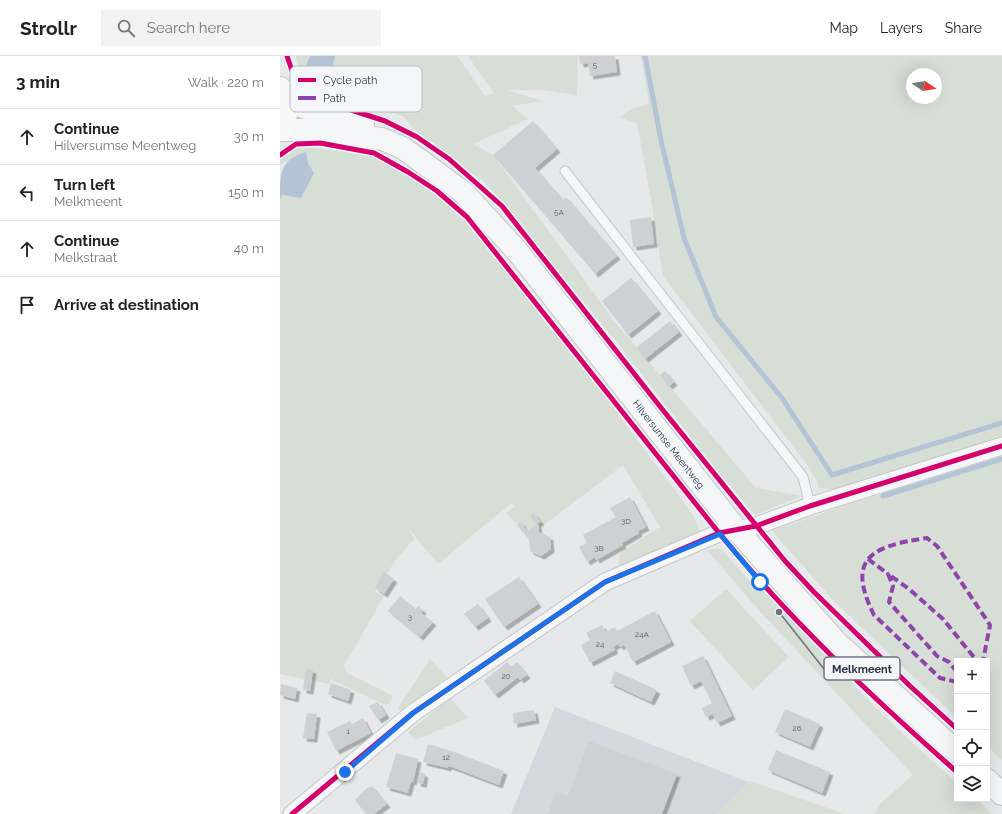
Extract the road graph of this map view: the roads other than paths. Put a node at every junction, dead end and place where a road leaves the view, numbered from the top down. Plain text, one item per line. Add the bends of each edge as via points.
1 (283, 94) edge
2 (317, 112) edge
3 (280, 130) edge
4 (382, 139) junction
5 (565, 171) dead end
6 (1002, 446) edge
7 (810, 506) junction
8 (736, 529) junction
9 (954, 749) edge
10 (990, 783) edge
11 (1002, 794) edge
12 (292, 814) edge

1 - 3 main road via 286,117
2 - 4 street, Hilversumse Meentweg via 367,127
3 - 4 street, Hilversumse Meentweg via 323,130
4 - 8 street, Hilversumse Meentweg via 403,148 463,192 512,245
5 - 7 lane via 803,477
6 - 7 street
7 - 8 street via 756,526
8 - 9 street, Hilversumse Meentweg via 837,642
8 - 12 street via 605,582 413,713
10 - 11 street

